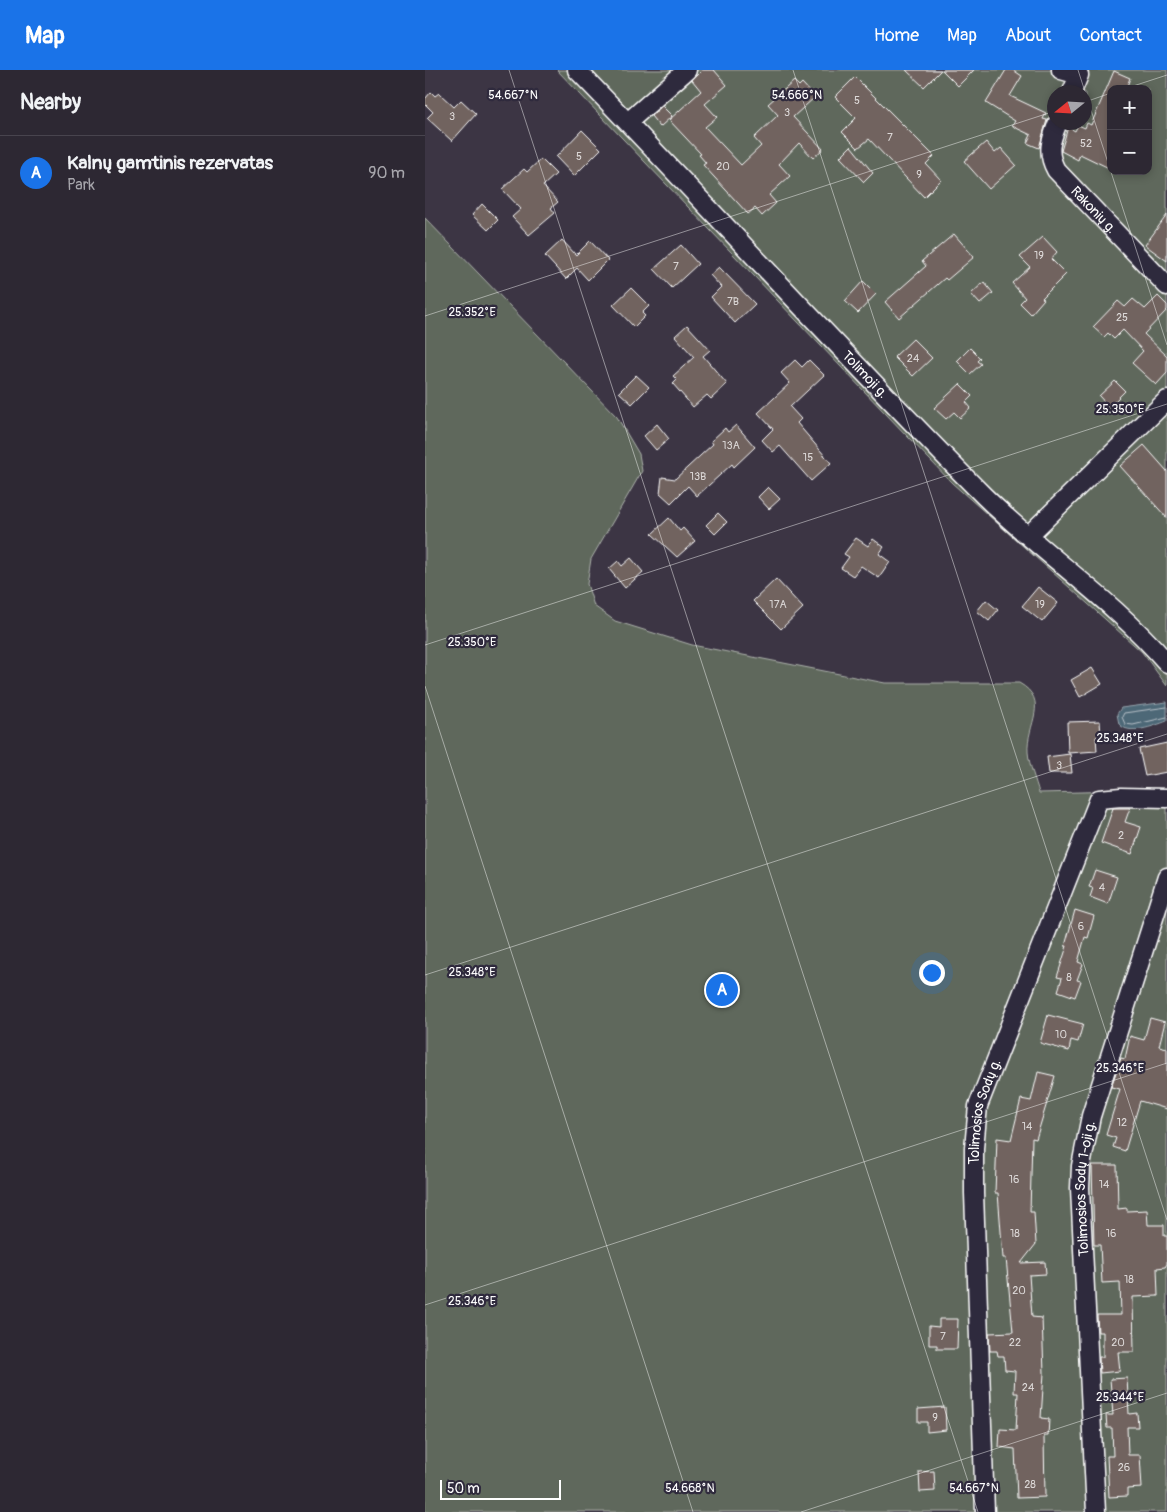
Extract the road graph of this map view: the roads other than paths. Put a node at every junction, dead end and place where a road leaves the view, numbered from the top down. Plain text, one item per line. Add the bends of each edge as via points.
1 (577, 70) edge
2 (687, 70) edge
3 (1061, 70) edge
4 (1075, 85) edge
5 (627, 122) junction
6 (1055, 130) edge
7 (1167, 286) edge
8 (1167, 400) edge
9 (1029, 535) junction
10 (1167, 663) edge
11 (1167, 798) edge
12 (1167, 876) edge
13 (985, 1512) edge
14 (1095, 1512) edge

1 - 5 street, Tolimoji g.
2 - 5 street
3 - 4 street via 1079,75
5 - 9 street, Tolimoji g. via 808,316 986,498
6 - 7 street, Rakonių g. via 1049,150 1056,170
8 - 9 street
9 - 10 street, Tolimoji g. via 1125,618
11 - 13 street, Tolimosios Sodų g. via 1121,796 1099,799 978,1106 974,1193
12 - 14 street, Tolimosios Sodų 1-oji g. via 1091,1116 1081,1166

